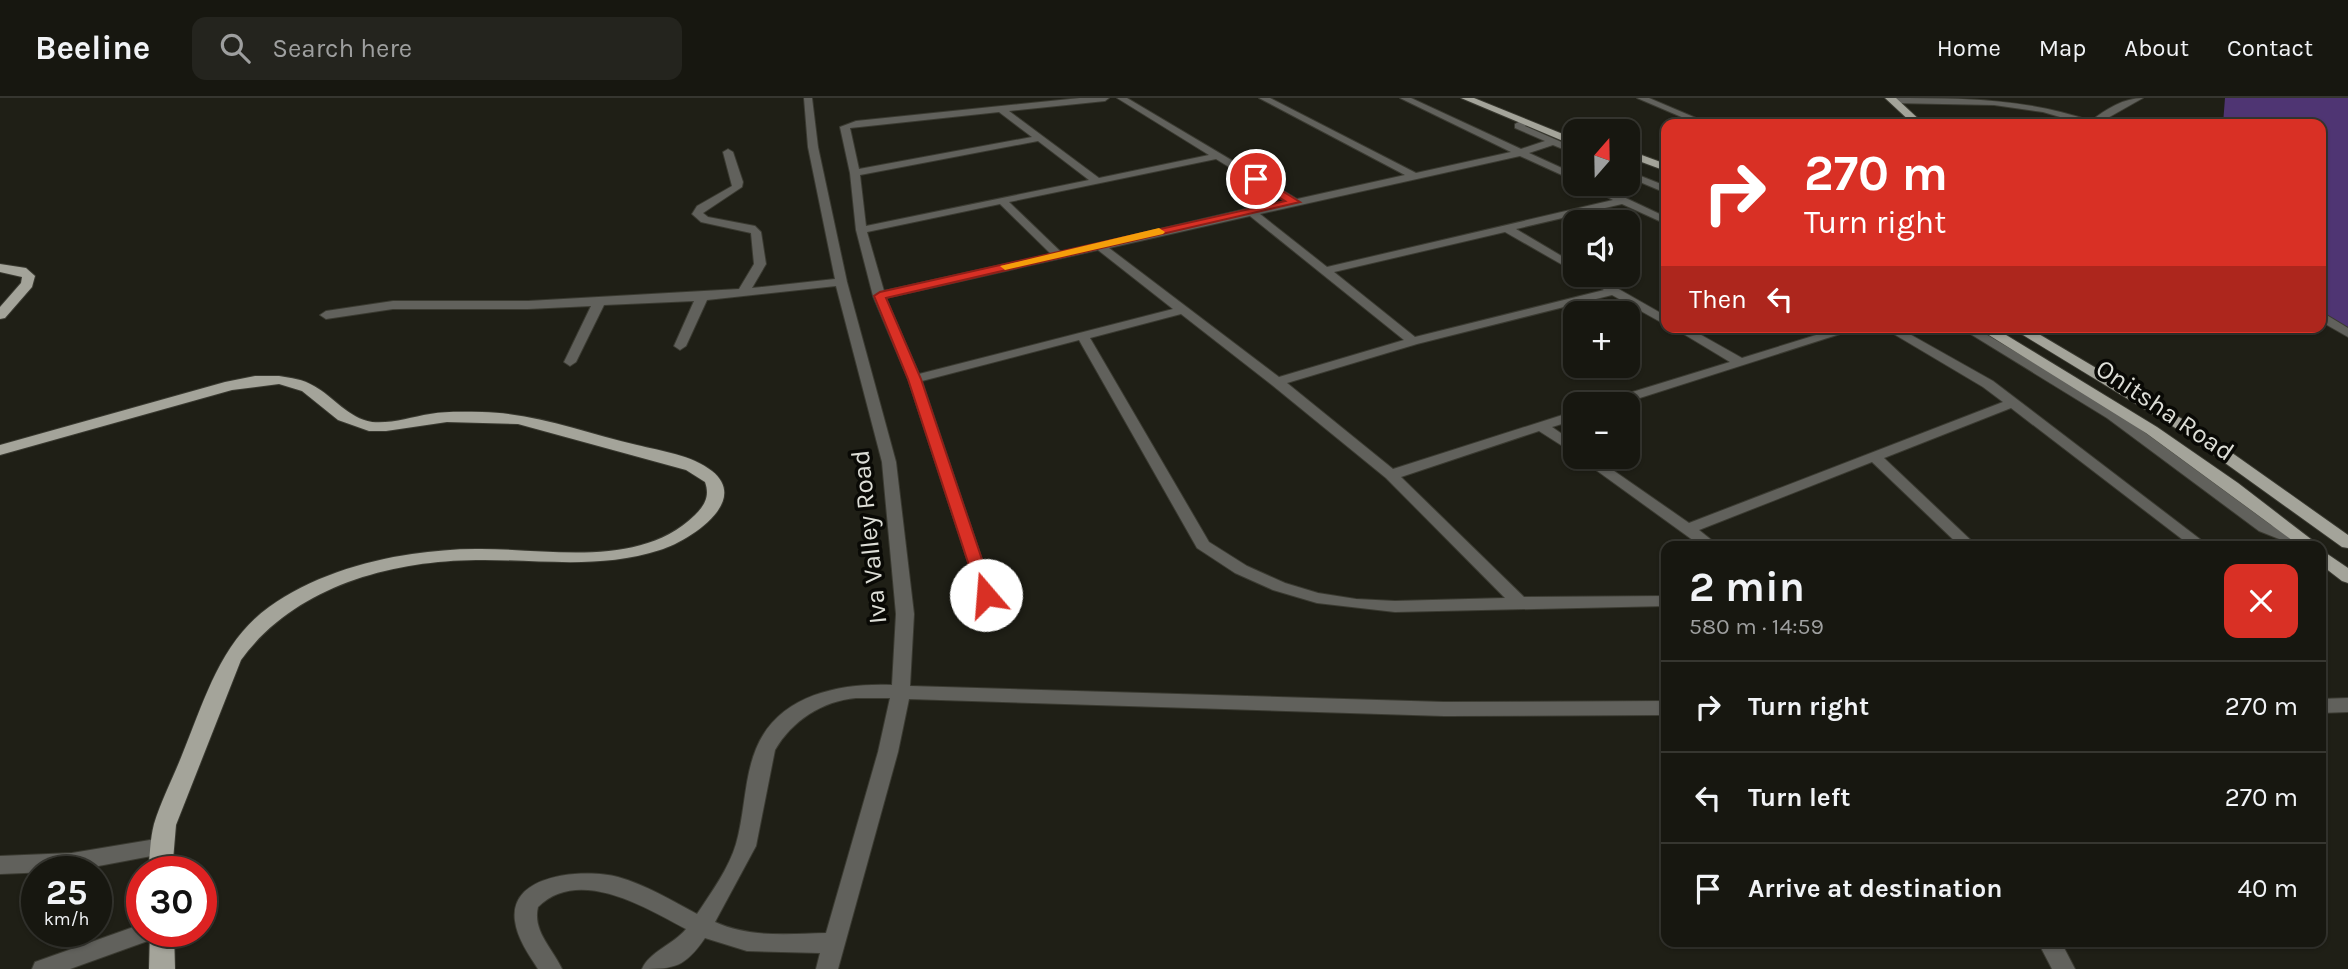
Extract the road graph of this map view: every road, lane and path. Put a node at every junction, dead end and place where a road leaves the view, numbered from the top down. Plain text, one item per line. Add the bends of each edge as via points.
1 (808, 98) edge
2 (1105, 98) edge
3 (1121, 98) edge
4 (1263, 98) edge
5 (1404, 98) edge
6 (1466, 98) edge
7 (1492, 98) edge
8 (1641, 98) edge
9 (2139, 98) edge
10 (1891, 99) edge
11 (1000, 109) junction
12 (1693, 119) edge
13 (1913, 119) edge
14 (2078, 119) edge
15 (2098, 119) edge
16 (1524, 122) junction
17 (1563, 126) edge
18 (1040, 138) junction
19 (1563, 138) edge
20 (1553, 142) junction
21 (1563, 147) edge
22 (728, 152) dead end
23 (1523, 152) junction
24 (1217, 156) junction
25 (1640, 158) edge
26 (1661, 166) edge
27 (1640, 169) edge
28 (1563, 172) edge
29 (855, 173) junction
30 (1414, 176) junction
31 (1661, 178) edge
32 (1640, 179) edge
33 (1096, 180) junction
34 (1661, 188) edge
35 (1612, 196) edge
36 (1001, 200) junction
37 (1622, 201) junction
38 (1294, 202) junction
39 (1250, 212) junction
40 (1661, 219) edge
41 (1506, 228) junction
42 (861, 229) junction
43 (1098, 245) junction
44 (1057, 254) junction
45 (1563, 262) edge
46 (0, 268) edge
47 (1325, 271) junction
48 (841, 282) junction
49 (1607, 287) edge
50 (1614, 291) junction
51 (743, 292) junction
52 (880, 296) junction
53 (702, 297) junction
54 (599, 302) junction
55 (1182, 310) junction
56 (0, 315) edge
57 (326, 315) dead end
58 (1661, 318) edge
59 (2326, 319) edge
60 (2348, 332) edge
61 (1688, 333) edge
62 (1836, 333) edge
63 (1898, 333) edge
64 (1975, 333) edge
65 (1993, 333) edge
66 (2027, 333) edge
67 (1083, 336) junction
68 (1413, 341) junction
69 (680, 346) dead end
70 (570, 362) dead end
71 (1739, 362) junction
72 (915, 379) junction
73 (1277, 382) junction
74 (1640, 394) edge
75 (2013, 403) junction
76 (1563, 419) edge
77 (1541, 426) junction
78 (1563, 442) edge
79 (0, 450) edge
80 (1874, 456) junction
81 (1602, 469) edge
82 (1391, 475) junction
83 (1687, 529) junction
84 (1704, 541) edge
85 (1964, 541) edge
86 (2194, 541) edge
87 (2295, 541) edge
88 (2304, 541) edge
89 (2348, 543) edge
90 (2326, 558) edge
91 (2348, 577) edge
92 (986, 595) dead end
93 (1661, 601) edge
94 (1520, 603) junction
95 (901, 692) junction
96 (2348, 705) edge
97 (2326, 706) edge
98 (1661, 708) edge
99 (162, 846) junction
100 (161, 856) edge
101 (0, 865) edge
102 (701, 926) junction
103 (126, 939) edge
104 (836, 943) junction
105 (162, 947) edge
106 (2052, 947) edge
107 (43, 969) edge
108 (162, 969) edge
109 (551, 969) edge
110 (653, 969) edge
111 (827, 969) edge
112 (2064, 969) edge

1 - 48 street, Iva Valley Road via 813,146
2 - 11 street
3 - 24 street
4 - 30 street
5 - 23 street
6 - 16 main road
7 - 17 main road
8 - 12 street
9 - 15 street
10 - 13 main road
10 - 14 street via 2009,102
11 - 18 street
11 - 29 street via 847,126
16 - 19 main road
16 - 20 street via 1518,126
18 - 29 street
18 - 33 street
20 - 21 street
20 - 23 street
22 - 51 street via 737,187 697,215 756,232 760,264
23 - 28 street
23 - 30 street
24 - 33 street
24 - 38 street
25 - 26 main road
27 - 31 main road
29 - 42 street
30 - 38 street
32 - 34 street
33 - 36 street
35 - 37 street
36 - 42 street
36 - 44 street
37 - 40 street
37 - 41 street
38 - 39 street
39 - 43 street
39 - 47 street
41 - 45 street
41 - 47 street
42 - 52 street
43 - 44 street
43 - 55 street
44 - 52 street
46 - 56 main road via 29,276
47 - 68 street
48 - 51 street
48 - 95 street, Iva Valley Road via 889,462 904,592
49 - 50 street
50 - 58 street
50 - 68 street
51 - 53 street
52 - 72 street
53 - 54 street
53 - 69 street
54 - 57 street via 414,304
54 - 70 street
55 - 67 street
55 - 73 street
59 - 60 street
61 - 71 street
62 - 71 street
63 - 75 street
64 - 87 street via 2112,415 2265,528
65 - 88 main road, Onitsha Road via 2140,422
66 - 89 main road, Onitsha Road via 2188,429
67 - 72 street
67 - 94 street via 1203,545 1227,563 1254,578 1317,599 1371,607
68 - 73 street
71 - 74 street
72 - 92 street
73 - 82 street
75 - 80 street
75 - 86 street
76 - 77 street
77 - 78 street
77 - 82 street
79 - 99 main road via 222,388 277,380 303,383 330,407 365,425 439,417 519,419 676,461 712,480 714,504 702,518 679,535 644,549 587,556 470,554 415,560 351,575 277,611 242,640 232,658 168,816
80 - 83 street
80 - 85 street
81 - 83 street
82 - 94 street
83 - 84 street
90 - 91 main road, Onitsha Road
93 - 94 street
95 - 98 street via 1431,709
95 - 102 street via 842,692 823,698 801,710 770,740 746,846
95 - 104 street, Iva Valley Road
96 - 97 street
99 - 100 main road
99 - 101 street via 72,862
102 - 104 street via 753,942
102 - 109 street via 623,885 592,881 559,884 533,896 526,909 531,937
102 - 110 street via 684,948
103 - 107 street
104 - 111 street, Iva Valley Road
105 - 108 main road
106 - 112 street

